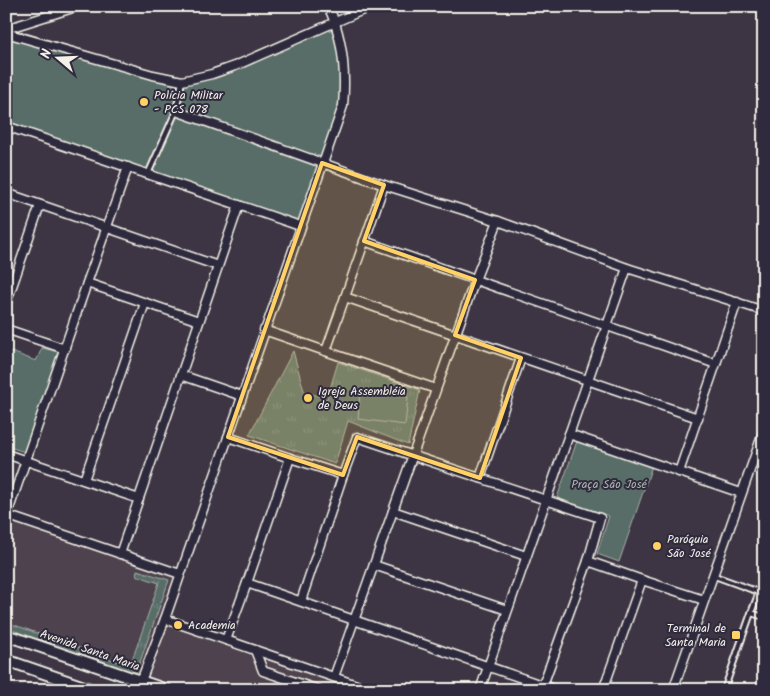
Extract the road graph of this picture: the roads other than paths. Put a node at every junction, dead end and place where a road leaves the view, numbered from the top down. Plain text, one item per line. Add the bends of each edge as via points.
1 (79, 6) edge
2 (328, 6) edge
3 (372, 6) edge
4 (336, 22) junction
5 (6, 29) edge
6 (6, 33) edge
7 (182, 81) junction
8 (176, 111) junction
9 (6, 126) edge
10 (322, 163) junction
11 (128, 167) junction
12 (148, 174) junction
13 (384, 185) junction
14 (6, 193) edge
15 (40, 205) junction
16 (239, 205) junction
17 (498, 221) junction
18 (300, 226) junction
19 (106, 228) junction
20 (364, 241) junction
21 (218, 266) junction
22 (627, 268) junction
23 (474, 280) junction
24 (87, 283) junction
25 (345, 297) junction
26 (737, 302) junction
27 (145, 303) junction
28 (6, 304) edge
29 (764, 311) edge
30 (199, 321) junction
31 (606, 326) junction
32 (6, 329) edge
33 (264, 330) junction
34 (455, 335) junction
35 (65, 349) junction
36 (326, 351) junction
37 (521, 358) junction
38 (716, 364) junction
39 (181, 375) junction
40 (587, 380) junction
41 (436, 389) junction
42 (242, 396) junction
43 (698, 418) junction
44 (764, 430) edge
45 (569, 434) junction
46 (228, 437) junction
47 (6, 454) edge
48 (413, 456) junction
49 (290, 458) junction
50 (26, 460) junction
51 (679, 472) junction
52 (342, 475) junction
53 (480, 478) junction
54 (84, 480) junction
55 (741, 493) junction
56 (139, 499) junction
57 (545, 500) junction
58 (393, 511) junction
59 (7, 515) edge
60 (120, 554) junction
61 (526, 556) junction
62 (588, 561) junction
63 (374, 565) junction
64 (180, 574) junction
65 (712, 576) junction
66 (642, 580) junction
67 (246, 583) junction
68 (759, 592) junction
69 (764, 594) edge
70 (704, 600) junction
71 (301, 601) junction
72 (508, 610) junction
73 (751, 613) junction
74 (764, 617) edge
75 (165, 619) junction
76 (355, 620) junction
77 (6, 635) edge
78 (226, 640) junction
79 (255, 650) junction
80 (6, 660) edge
81 (488, 666) junction
82 (334, 677) junction
83 (141, 681) junction
84 (543, 685) junction
85 (93, 690) edge
86 (167, 690) edge
87 (319, 690) edge
88 (371, 690) edge
89 (480, 690) edge
90 (556, 690) edge
91 (603, 690) edge
92 (673, 690) edge
93 (724, 690) edge

1 - 5 street
2 - 4 street
3 - 4 street
4 - 7 street via 235,66
4 - 10 street via 345,84 343,106
6 - 7 street
7 - 8 lane
8 - 10 street
8 - 12 lane
9 - 11 street
10 - 13 street
10 - 18 street
11 - 12 street
11 - 19 street
12 - 16 street
13 - 17 street
13 - 20 street
14 - 15 street
15 - 19 street
15 - 28 street
16 - 18 street
16 - 21 street
17 - 22 street
17 - 23 street
18 - 33 street
19 - 21 street
19 - 24 street
20 - 23 street
20 - 25 street
21 - 30 street
22 - 26 street
22 - 31 street
23 - 31 street
23 - 34 street
24 - 27 street
24 - 35 street
25 - 34 street
25 - 36 street
26 - 29 street
26 - 38 street
27 - 30 street
27 - 54 street
30 - 39 street
31 - 38 street
31 - 40 street
32 - 35 street
33 - 36 street
33 - 42 street
34 - 37 street
34 - 41 street
35 - 50 street
36 - 41 street
37 - 40 street
37 - 53 street
38 - 43 street
39 - 42 street
39 - 56 street
40 - 43 street
40 - 45 street
41 - 48 street
42 - 46 street
43 - 51 street
44 - 55 street
45 - 51 street
45 - 57 street
46 - 49 street
46 - 64 street
47 - 50 street
48 - 52 street via 357,437
48 - 53 street
48 - 58 street
49 - 52 street
49 - 67 street
50 - 54 street
50 - 59 street
51 - 55 street
52 - 71 street
53 - 57 street
54 - 56 street
55 - 65 street
56 - 60 street
57 - 61 street
57 - 62 street via 600,518
58 - 61 street
58 - 63 street
59 - 60 street
60 - 64 street
61 - 72 street
62 - 66 street
62 - 84 street
63 - 72 street
63 - 76 street
64 - 75 street
65 - 68 lane
65 - 70 street
66 - 70 street
66 - 91 street
67 - 71 street
67 - 78 street
68 - 69 lane
68 - 73 lane
70 - 92 street
71 - 76 street
72 - 81 street
73 - 74 lane
73 - 93 lane
75 - 78 street
75 - 83 street
76 - 81 street
76 - 82 street
77 - 83 main road, Avenida Santa Maria
78 - 79 street
79 - 82 street
79 - 87 street via 263,671
80 - 85 main road
81 - 84 street
81 - 89 street
82 - 88 street
83 - 86 main road, Avenida Santa Maria
84 - 90 street

